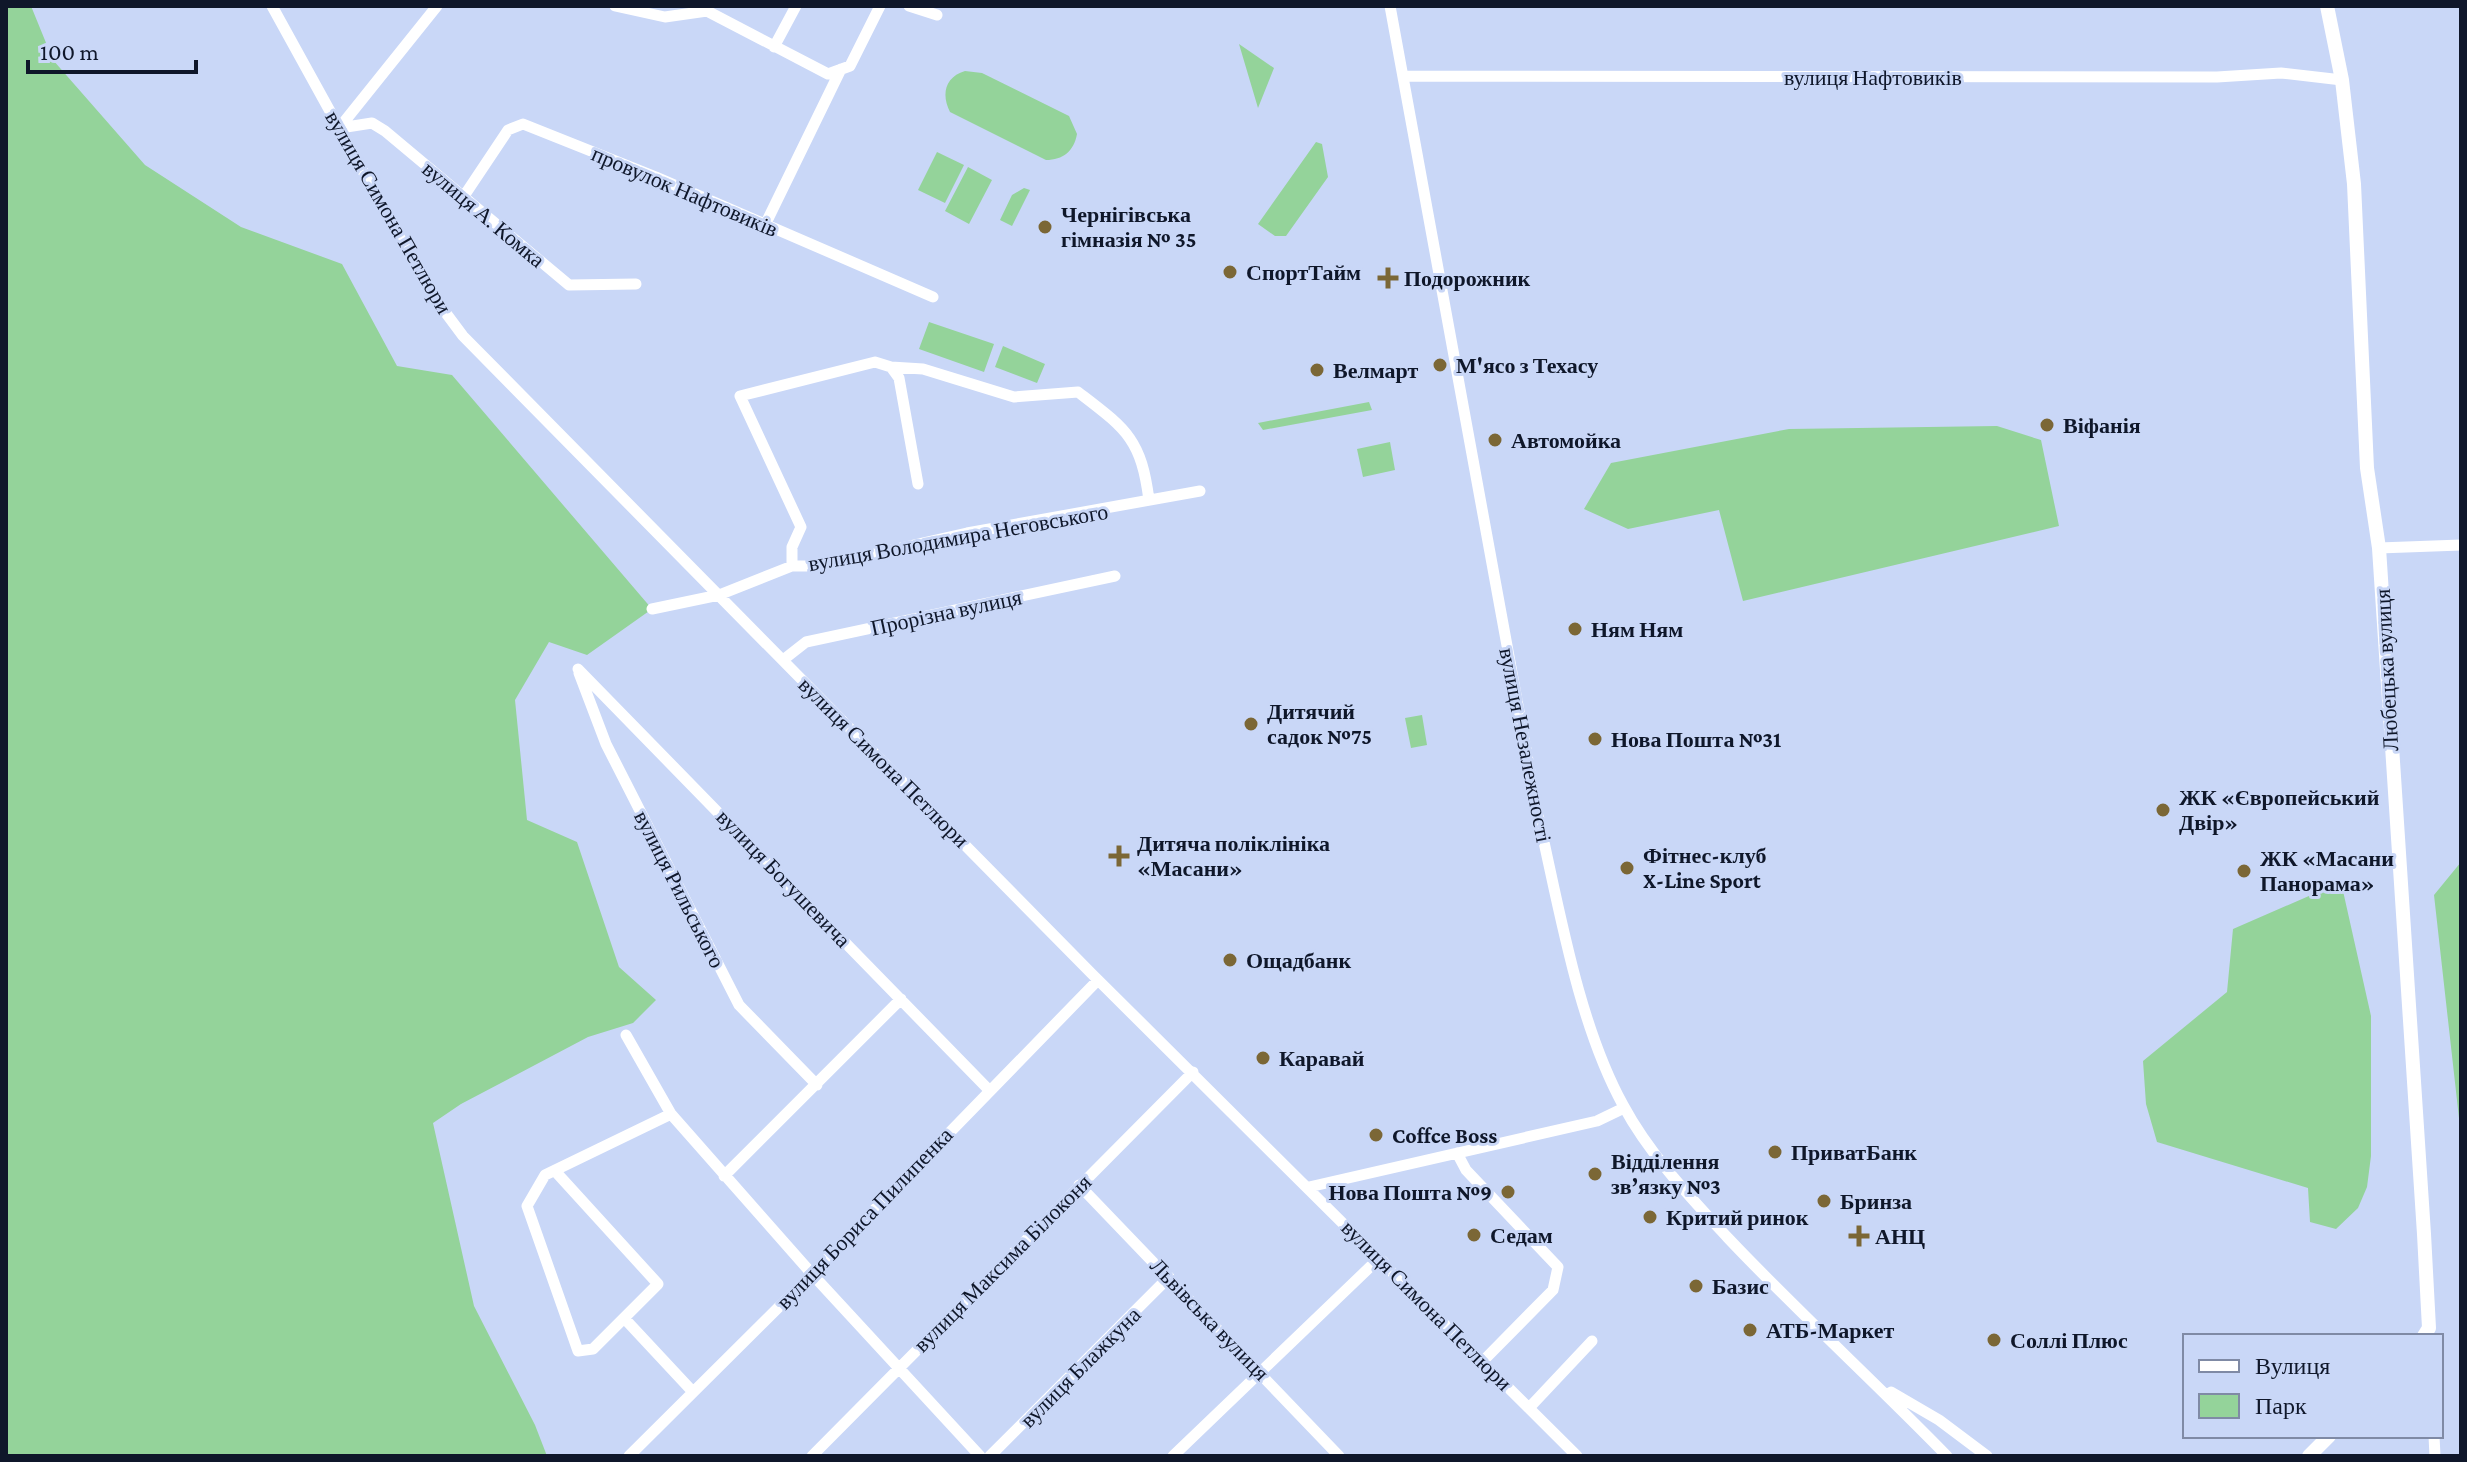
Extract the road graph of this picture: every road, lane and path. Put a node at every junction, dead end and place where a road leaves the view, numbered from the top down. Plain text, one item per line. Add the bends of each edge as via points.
1 (272, 6) edge
2 (437, 6) edge
3 (615, 6) edge
4 (796, 6) edge
5 (880, 6) edge
6 (909, 6) edge
7 (1390, 6) edge
8 (2327, 6) edge
9 (937, 15) dead end
10 (774, 47) junction
11 (841, 69) junction
12 (1403, 76) junction
13 (2342, 80) junction
14 (340, 128) junction
15 (464, 196) junction
16 (765, 225) junction
17 (636, 284) dead end
18 (933, 297) dead end
19 (891, 367) junction
20 (918, 484) dead end
21 (1200, 491) dead end
22 (1149, 500) junction
23 (2461, 545) edge
24 (2379, 548) junction
25 (792, 566) junction
26 (1115, 576) dead end
27 (719, 595) junction
28 (652, 609) dead end
29 (783, 660) junction
30 (578, 669) joint
31 (1098, 980) junction
32 (901, 999) junction
33 (626, 1035) dead end
34 (1193, 1072) junction
35 (817, 1085) junction
36 (988, 1089) junction
37 (1624, 1108) junction
38 (671, 1114) junction
39 (1457, 1153) junction
40 (555, 1171) junction
41 (724, 1176) junction
42 (1079, 1185) junction
43 (1309, 1187) junction
44 (1383, 1261) junction
45 (812, 1274) junction
46 (1169, 1277) junction
47 (624, 1318) junction
48 (2428, 1333) edge
49 (1592, 1341) dead end
50 (1483, 1361) junction
51 (899, 1367) junction
52 (1260, 1371) junction
53 (1877, 1383) junction
54 (693, 1392) junction
55 (1529, 1408) junction
56 (2327, 1438) edge
57 (629, 1456) edge
58 (812, 1456) edge
59 (980, 1456) edge
60 (990, 1456) edge
61 (1173, 1456) edge
62 (1339, 1456) edge
63 (1577, 1456) edge
64 (1947, 1456) edge
65 (1987, 1456) edge
66 (2309, 1456) edge

1 - 14 street, вулиця Симона Петлюри
2 - 14 street
3 - 10 street via 665,17 707,11
4 - 10 street
5 - 11 street via 850,66
6 - 9 street
7 - 12 street, вулиця Незалежності
8 - 13 main road, Любецька вулиця
10 - 11 street via 828,74
11 - 16 street
12 - 13 street, вулиця Нафтовиків via 2281,73
12 - 37 street, вулиця Незалежності via 1538,815 1599,1054
13 - 24 main road, Любецька вулиця via 2360,282 2367,468
14 - 15 street, вулиця А. Комка via 372,123
14 - 27 street, вулиця Симона Петлюри via 428,289 463,336
15 - 16 street, провулок Нафтовиків via 508,130 523,124
15 - 17 street, вулиця А. Комка via 569,285
16 - 18 street, провулок Нафтовиків
19 - 20 street via 899,378
19 - 22 street via 923,369 1014,397 1078,392 1109,416 1141,453
19 - 25 street via 875,362 740,396 801,527 792,547
21 - 22 street, вулиця Володимира Неговського
22 - 25 street, вулиця Володимира Неговського via 821,566
23 - 24 street
24 - 48 main road, Любецька вулиця
25 - 27 street, вулиця Володимира Неговського
26 - 29 street, Прорізна вулиця via 806,642
27 - 28 street, вулиця Володимира Неговського
27 - 29 street, вулиця Симона Петлюри
29 - 31 street, вулиця Симона Петлюри
30 - 32 street, вулиця Богушевича
30 - 35 street, вулиця Рильського via 606,744 739,1005
31 - 34 street, вулиця Симона Петлюри
31 - 36 street, вулиця Бориса Пилипенка
32 - 35 street
32 - 36 street, вулиця Богушевича
33 - 38 street
34 - 42 street, вулиця Максима Білоконя
34 - 43 street, вулиця Симона Петлюри
35 - 41 street
36 - 45 street, вулиця Бориса Пилипенка
37 - 39 street via 1606,1119
37 - 53 street, вулиця Незалежності via 1684,1190 1820,1333
38 - 40 street
38 - 41 street
39 - 43 street
39 - 50 street via 1466,1170 1558,1267 1553,1290
40 - 47 street via 658,1284
40 - 47 street via 545,1175 527,1206 578,1351 593,1349
41 - 45 street
42 - 46 street, Львівська вулиця
42 - 51 street, вулиця Максима Білоконя
43 - 44 street, вулиця Симона Петлюри
44 - 50 street, вулиця Симона Петлюри
44 - 52 street via 1371,1266
45 - 51 street
45 - 54 street, вулиця Бориса Пилипенка
46 - 52 street, Львівська вулиця
46 - 60 street, вулиця Блажкуна
47 - 54 street
49 - 55 street
50 - 55 street, вулиця Симона Петлюри
51 - 58 street, вулиця Максима Білоконя
51 - 59 street
52 - 61 street
52 - 62 street, Львівська вулиця
53 - 64 street, вулиця Незалежності
53 - 65 street, вулиця Незалежності
54 - 57 street, вулиця Бориса Пилипенка
55 - 63 street, вулиця Симона Петлюри
56 - 66 main road

